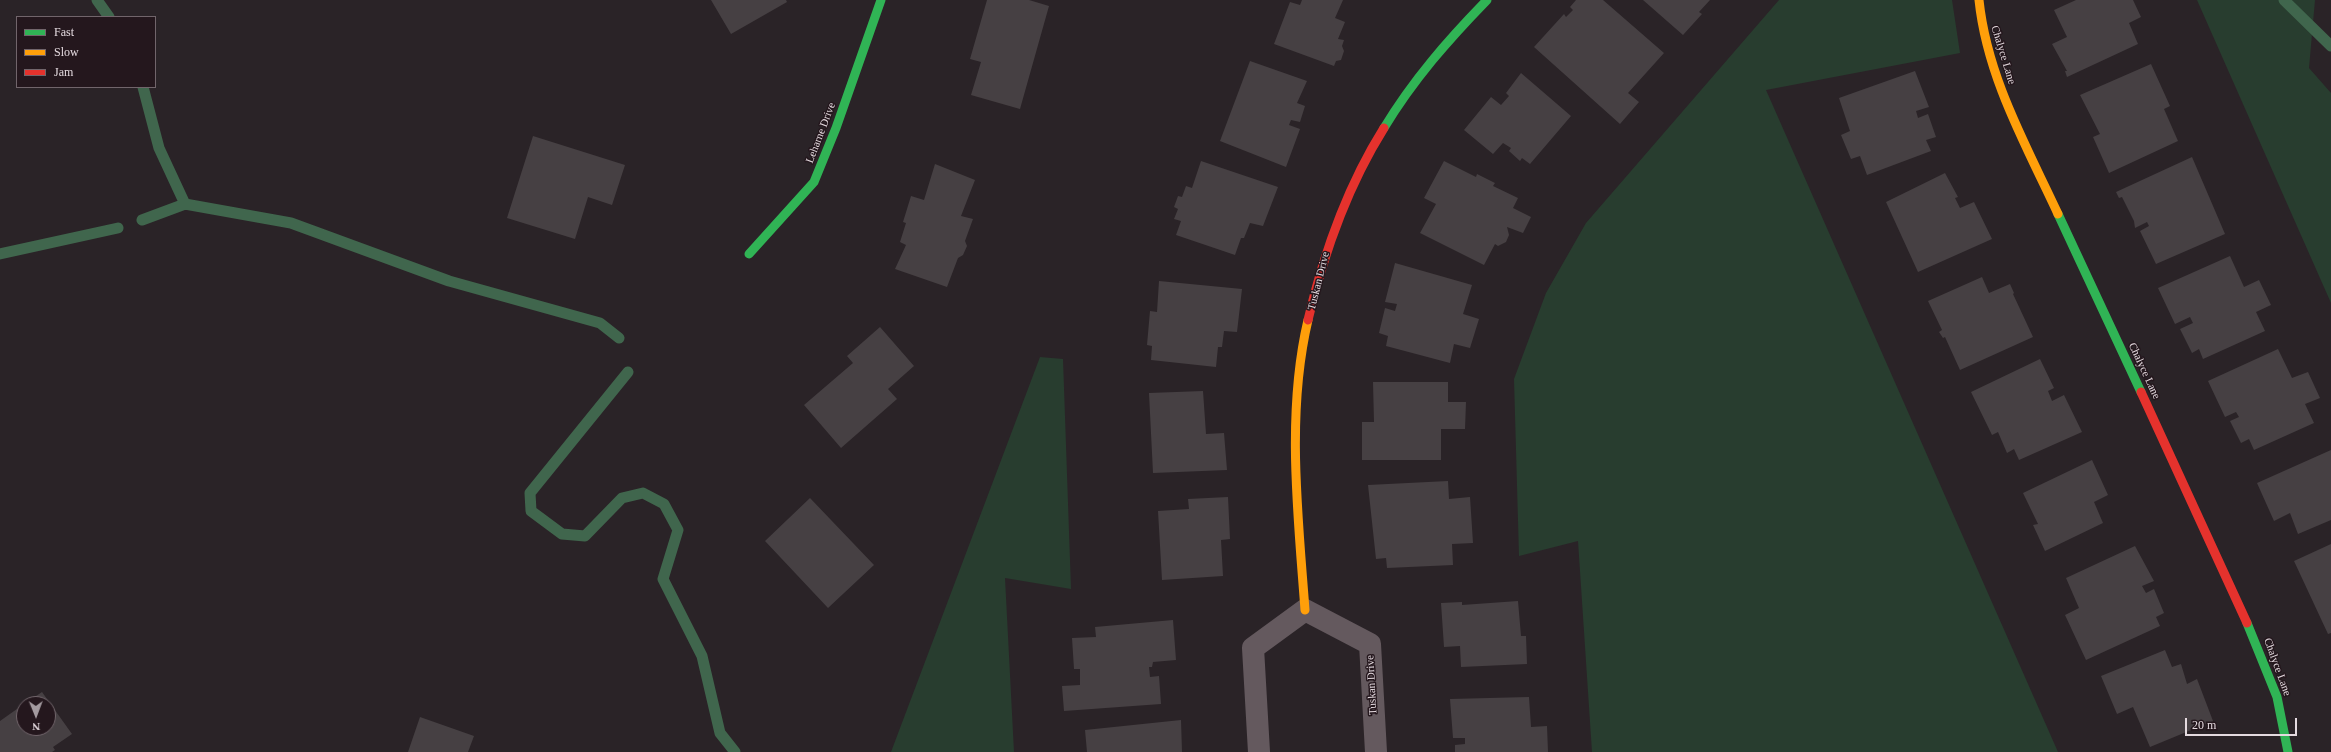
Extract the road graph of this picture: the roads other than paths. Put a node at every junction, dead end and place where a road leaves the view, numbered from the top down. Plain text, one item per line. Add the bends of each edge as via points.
1 (881, 0) edge
2 (1487, 0) edge
3 (1979, 0) edge
4 (749, 254) dead end
5 (1305, 610) junction
6 (1259, 752) edge
7 (1376, 752) edge
8 (2288, 752) edge

1 - 4 street, Leharne Drive via 814,182
2 - 5 street, Tuskan Drive via 1431,61 1400,103 1359,172 1328,245 1315,290 1299,371 1295,425
3 - 8 street, Chalyce Lane via 1982,30 1996,79 2252,633 2276,697
5 - 6 street via 1253,648
5 - 7 street, Tuskan Drive via 1370,644

